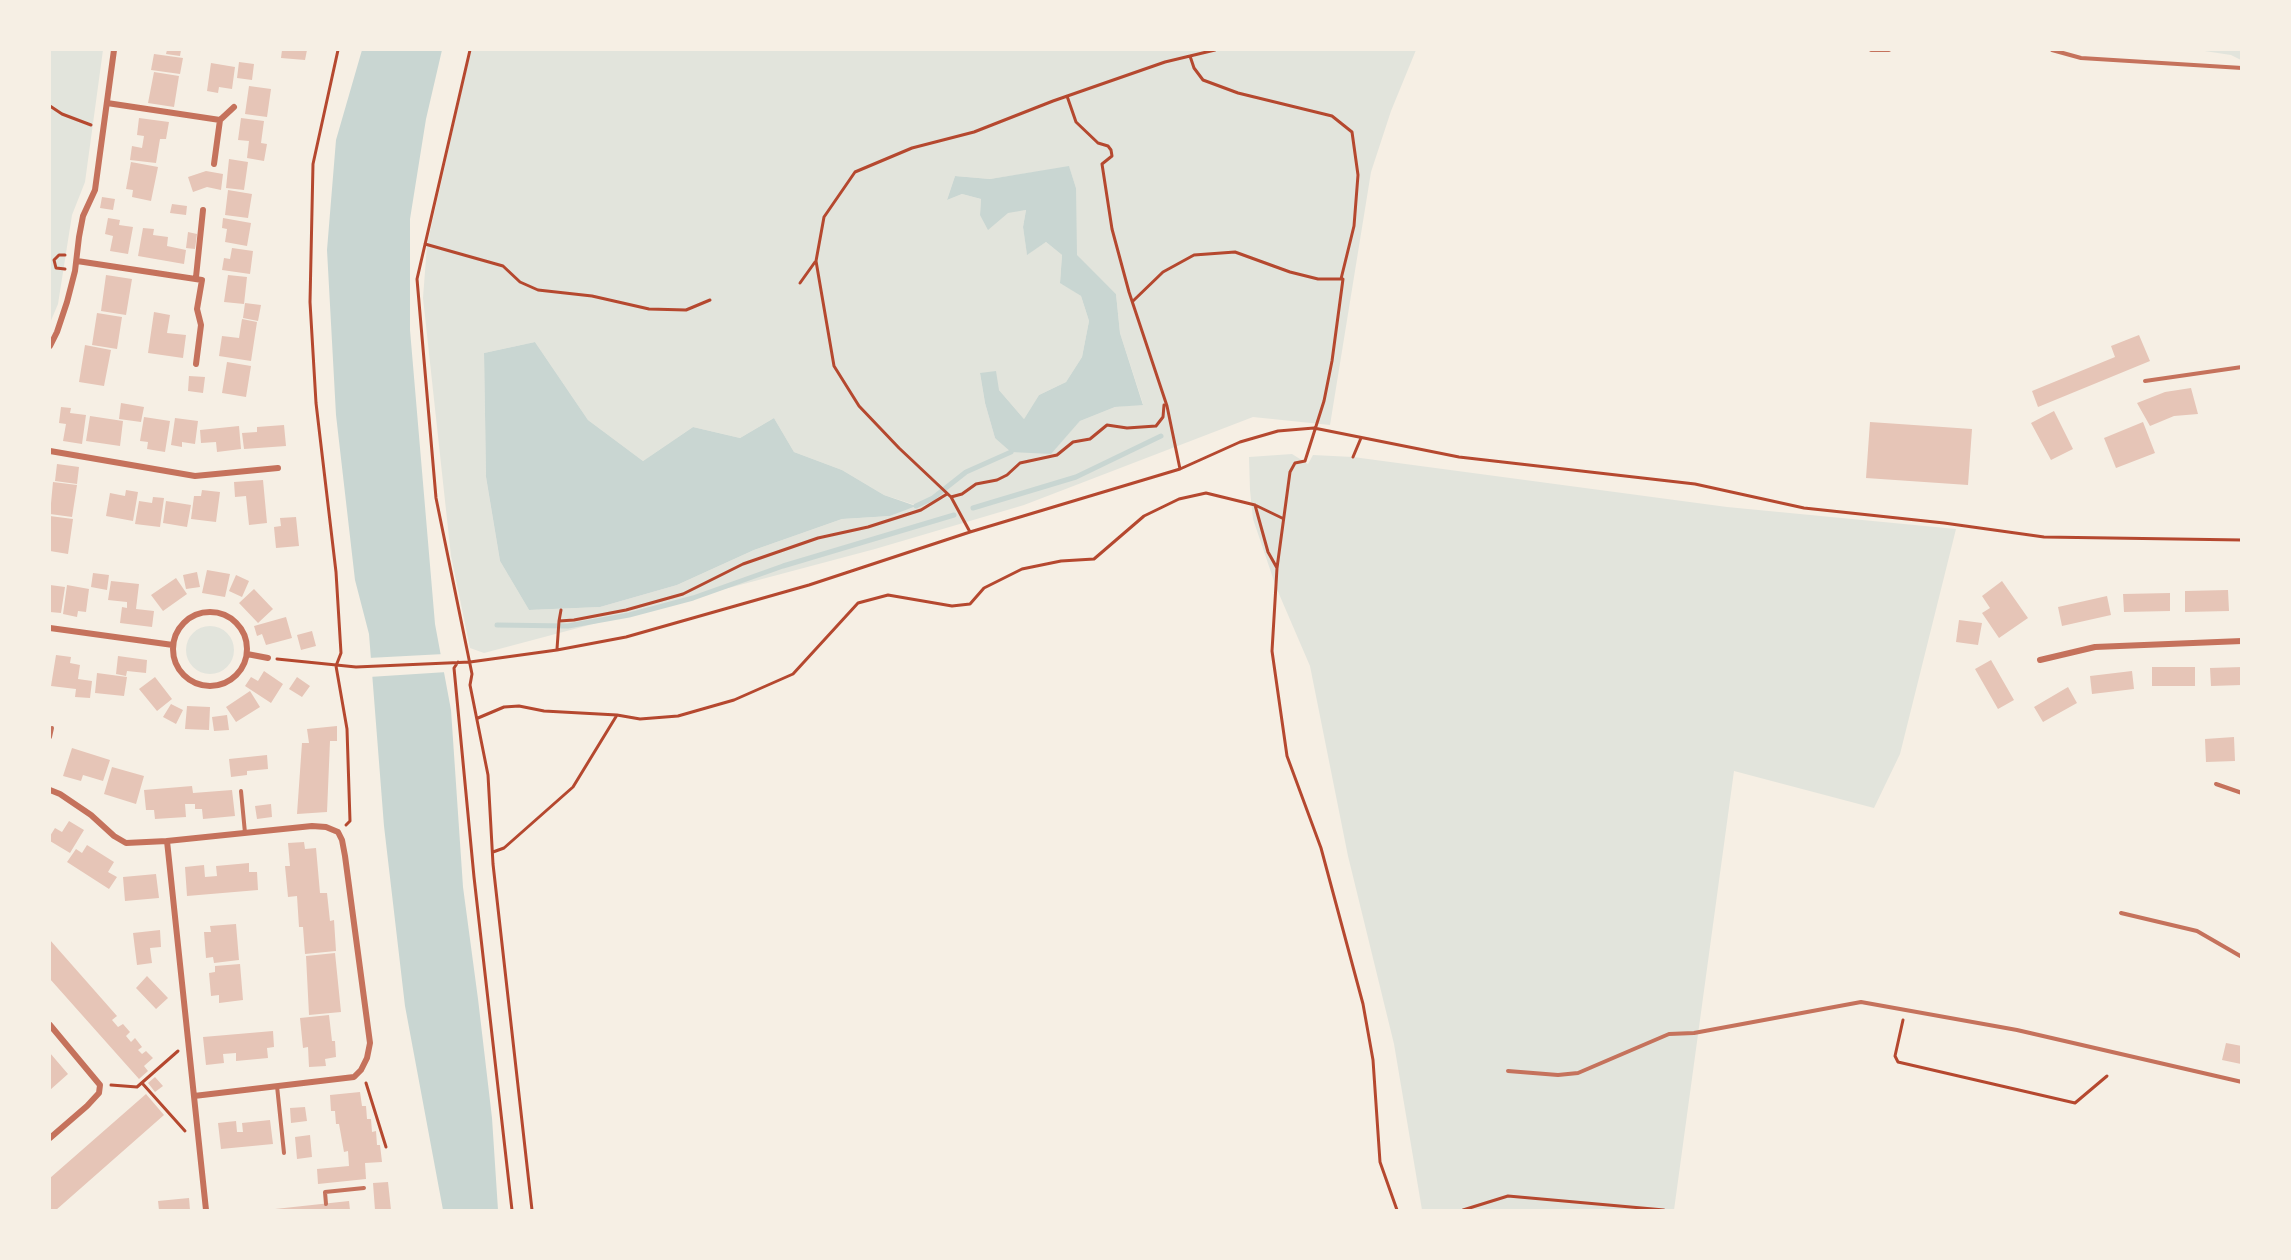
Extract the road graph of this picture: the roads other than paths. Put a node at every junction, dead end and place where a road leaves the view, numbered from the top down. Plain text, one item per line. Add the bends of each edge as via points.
1 (114, 50) edge
2 (1871, 50) edge
3 (1889, 50) edge
4 (2052, 50) edge
5 (2241, 68) edge
6 (106, 103) junction
7 (234, 107) dead end
8 (220, 120) junction
9 (214, 164) dead end
10 (203, 210) dead end
11 (77, 261) junction
12 (196, 278) junction
13 (50, 346) edge
14 (196, 364) dead end
15 (2241, 367) edge
16 (2145, 381) dead end
17 (50, 451) edge
18 (278, 468) dead end
19 (50, 628) edge
20 (2241, 641) edge
21 (173, 645) junction
22 (247, 654) junction
23 (268, 658) road end
24 (2040, 660) dead end
25 (52, 728) dead end
26 (50, 737) edge
27 (2216, 784) dead end
28 (50, 790) edge
29 (241, 791) dead end
30 (2241, 793) edge
31 (245, 833) junction
32 (167, 841) junction
33 (2121, 913) dead end
34 (2241, 957) edge
35 (50, 1025) edge
36 (1508, 1071) dead end
37 (2241, 1082) edge
38 (277, 1086) junction
39 (194, 1096) junction
40 (50, 1138) edge
41 (284, 1153) dead end
42 (364, 1188) dead end
43 (326, 1204) dead end
44 (206, 1210) edge

1 - 6 street
2 - 3 lane
4 - 5 lane via 2081,58
6 - 8 street
6 - 11 street via 95,190 84,216
7 - 8 street
8 - 9 street
10 - 12 street
11 - 12 street
11 - 13 street via 61,322
12 - 14 street via 202,280
15 - 16 lane
17 - 18 street via 195,476
19 - 21 street
20 - 24 street via 2095,647
21 - 22 street via 178,667 185,676 205,685 228,681 237,674
21 - 22 street via 176,633 192,616 214,612 235,622 242,631
22 - 23 street
25 - 26 lane
27 - 30 lane
28 - 32 street via 126,843
29 - 31 lane
31 - 32 street
31 - 38 street via 312,826 338,832 345,856 370,1043 367,1058 354,1077
32 - 39 street
33 - 34 lane via 2197,931
35 - 40 street via 100,1085 99,1093 87,1106
36 - 37 lane via 1578,1073 1669,1034 1694,1033 1861,1002 2017,1030
38 - 39 street
38 - 41 lane
39 - 44 street
42 - 43 lane via 325,1192

